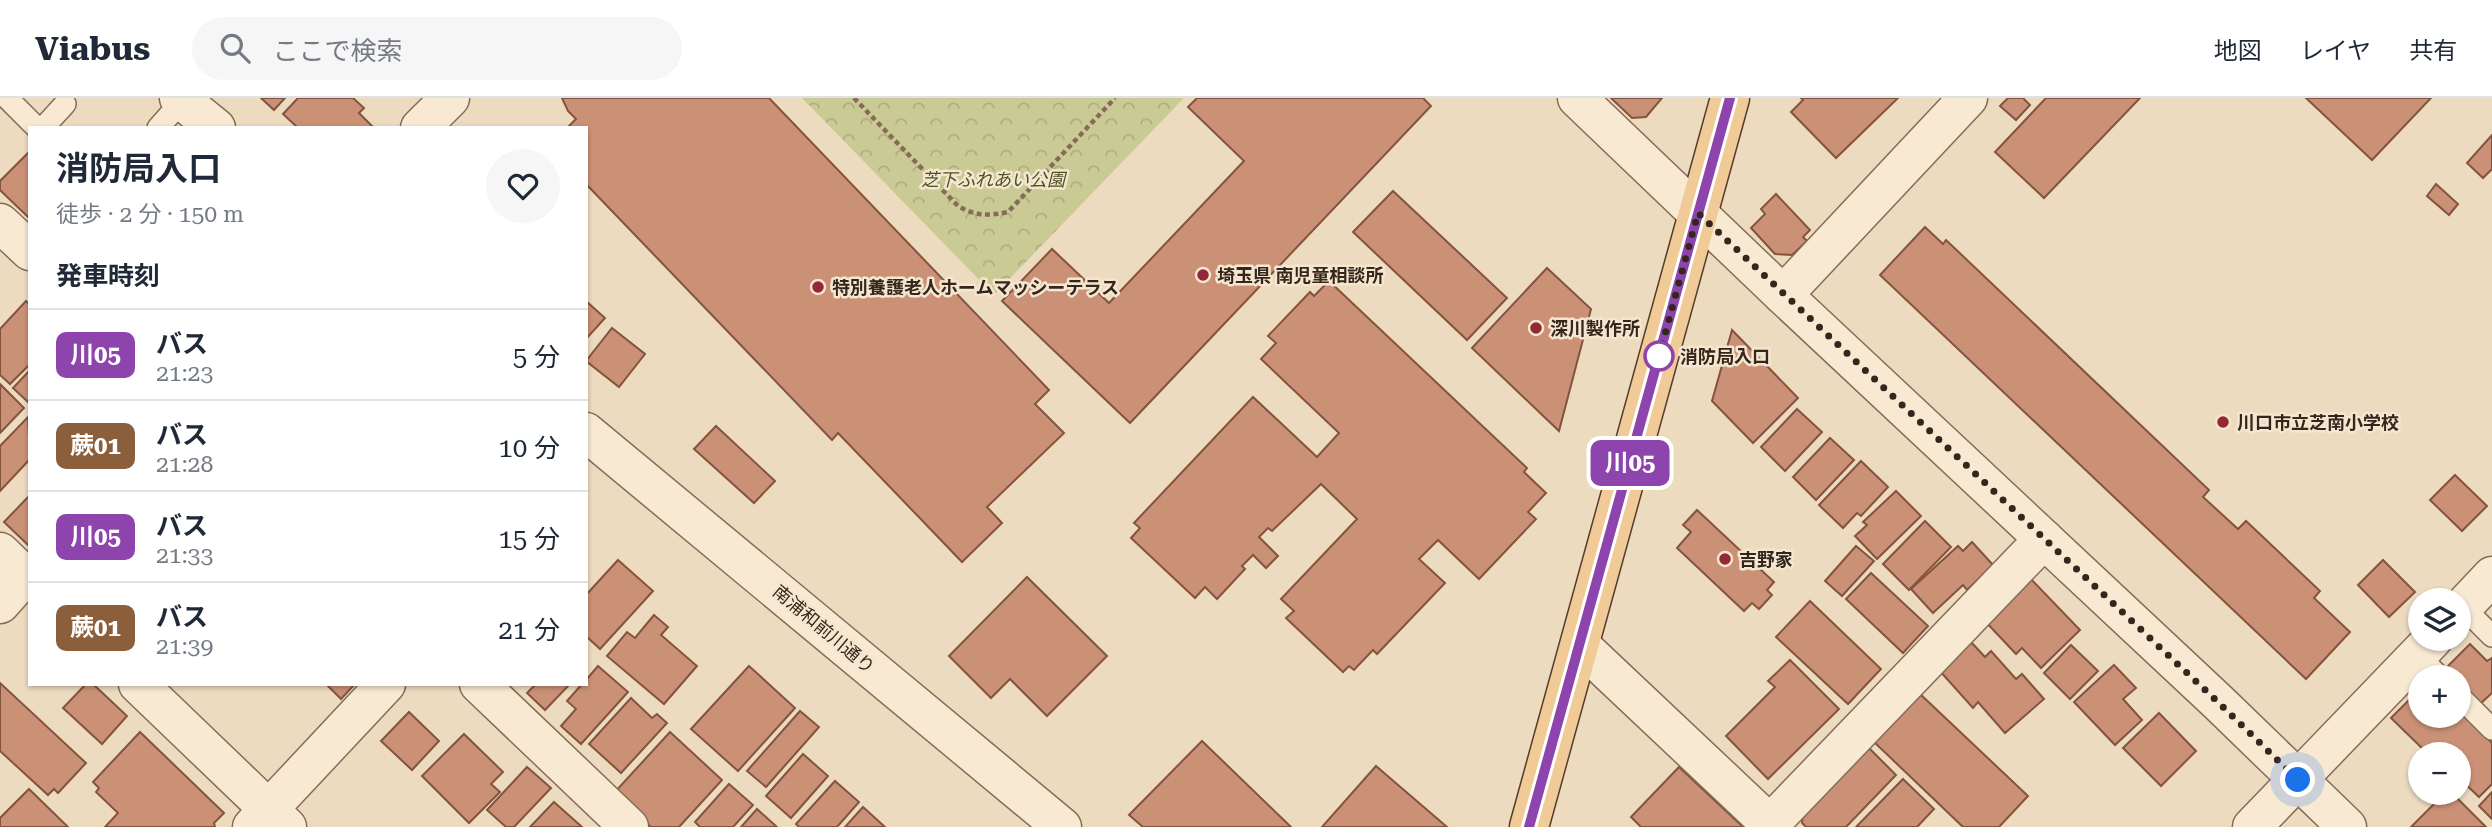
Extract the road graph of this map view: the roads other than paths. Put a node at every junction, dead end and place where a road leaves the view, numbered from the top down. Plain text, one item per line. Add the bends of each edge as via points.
1 (7, 98) edge
2 (450, 98) edge
3 (1577, 98) edge
4 (1730, 98) edge
5 (1968, 98) edge
6 (65, 104) dead end
7 (173, 109) edge
8 (35, 126) edge
9 (45, 126) edge
10 (211, 126) edge
11 (422, 126) edge
12 (1698, 213) junction
13 (0, 223) edge
14 (28, 249) edge
15 (1783, 295) junction
16 (593, 451) edge
17 (2044, 539) junction
18 (2492, 576) edge
19 (2471, 598) edge
20 (2471, 618) edge
21 (2492, 636) edge
22 (1580, 645) junction
23 (2430, 657) edge
24 (140, 686) edge
25 (384, 686) edge
26 (481, 686) edge
27 (2471, 708) edge
28 (2492, 729) edge
29 (2298, 780) junction
30 (269, 821) edge
31 (1772, 826) edge
32 (629, 827) edge
33 (1062, 827) edge
34 (1529, 827) edge
35 (2252, 827) edge
36 (2347, 827) edge

1 - 8 lane
2 - 11 street
3 - 12 street
4 - 12 main road
5 - 15 street
6 - 9 lane
7 - 10 street
12 - 15 street
12 - 22 main road
13 - 14 street
15 - 17 street
16 - 33 street, 南浦和前川通り
17 - 29 street
17 - 31 street
18 - 19 street
20 - 21 lane
22 - 31 street
22 - 34 main road
23 - 29 street
24 - 30 street
25 - 30 street
26 - 32 street
27 - 28 lane
29 - 35 street
29 - 36 street

